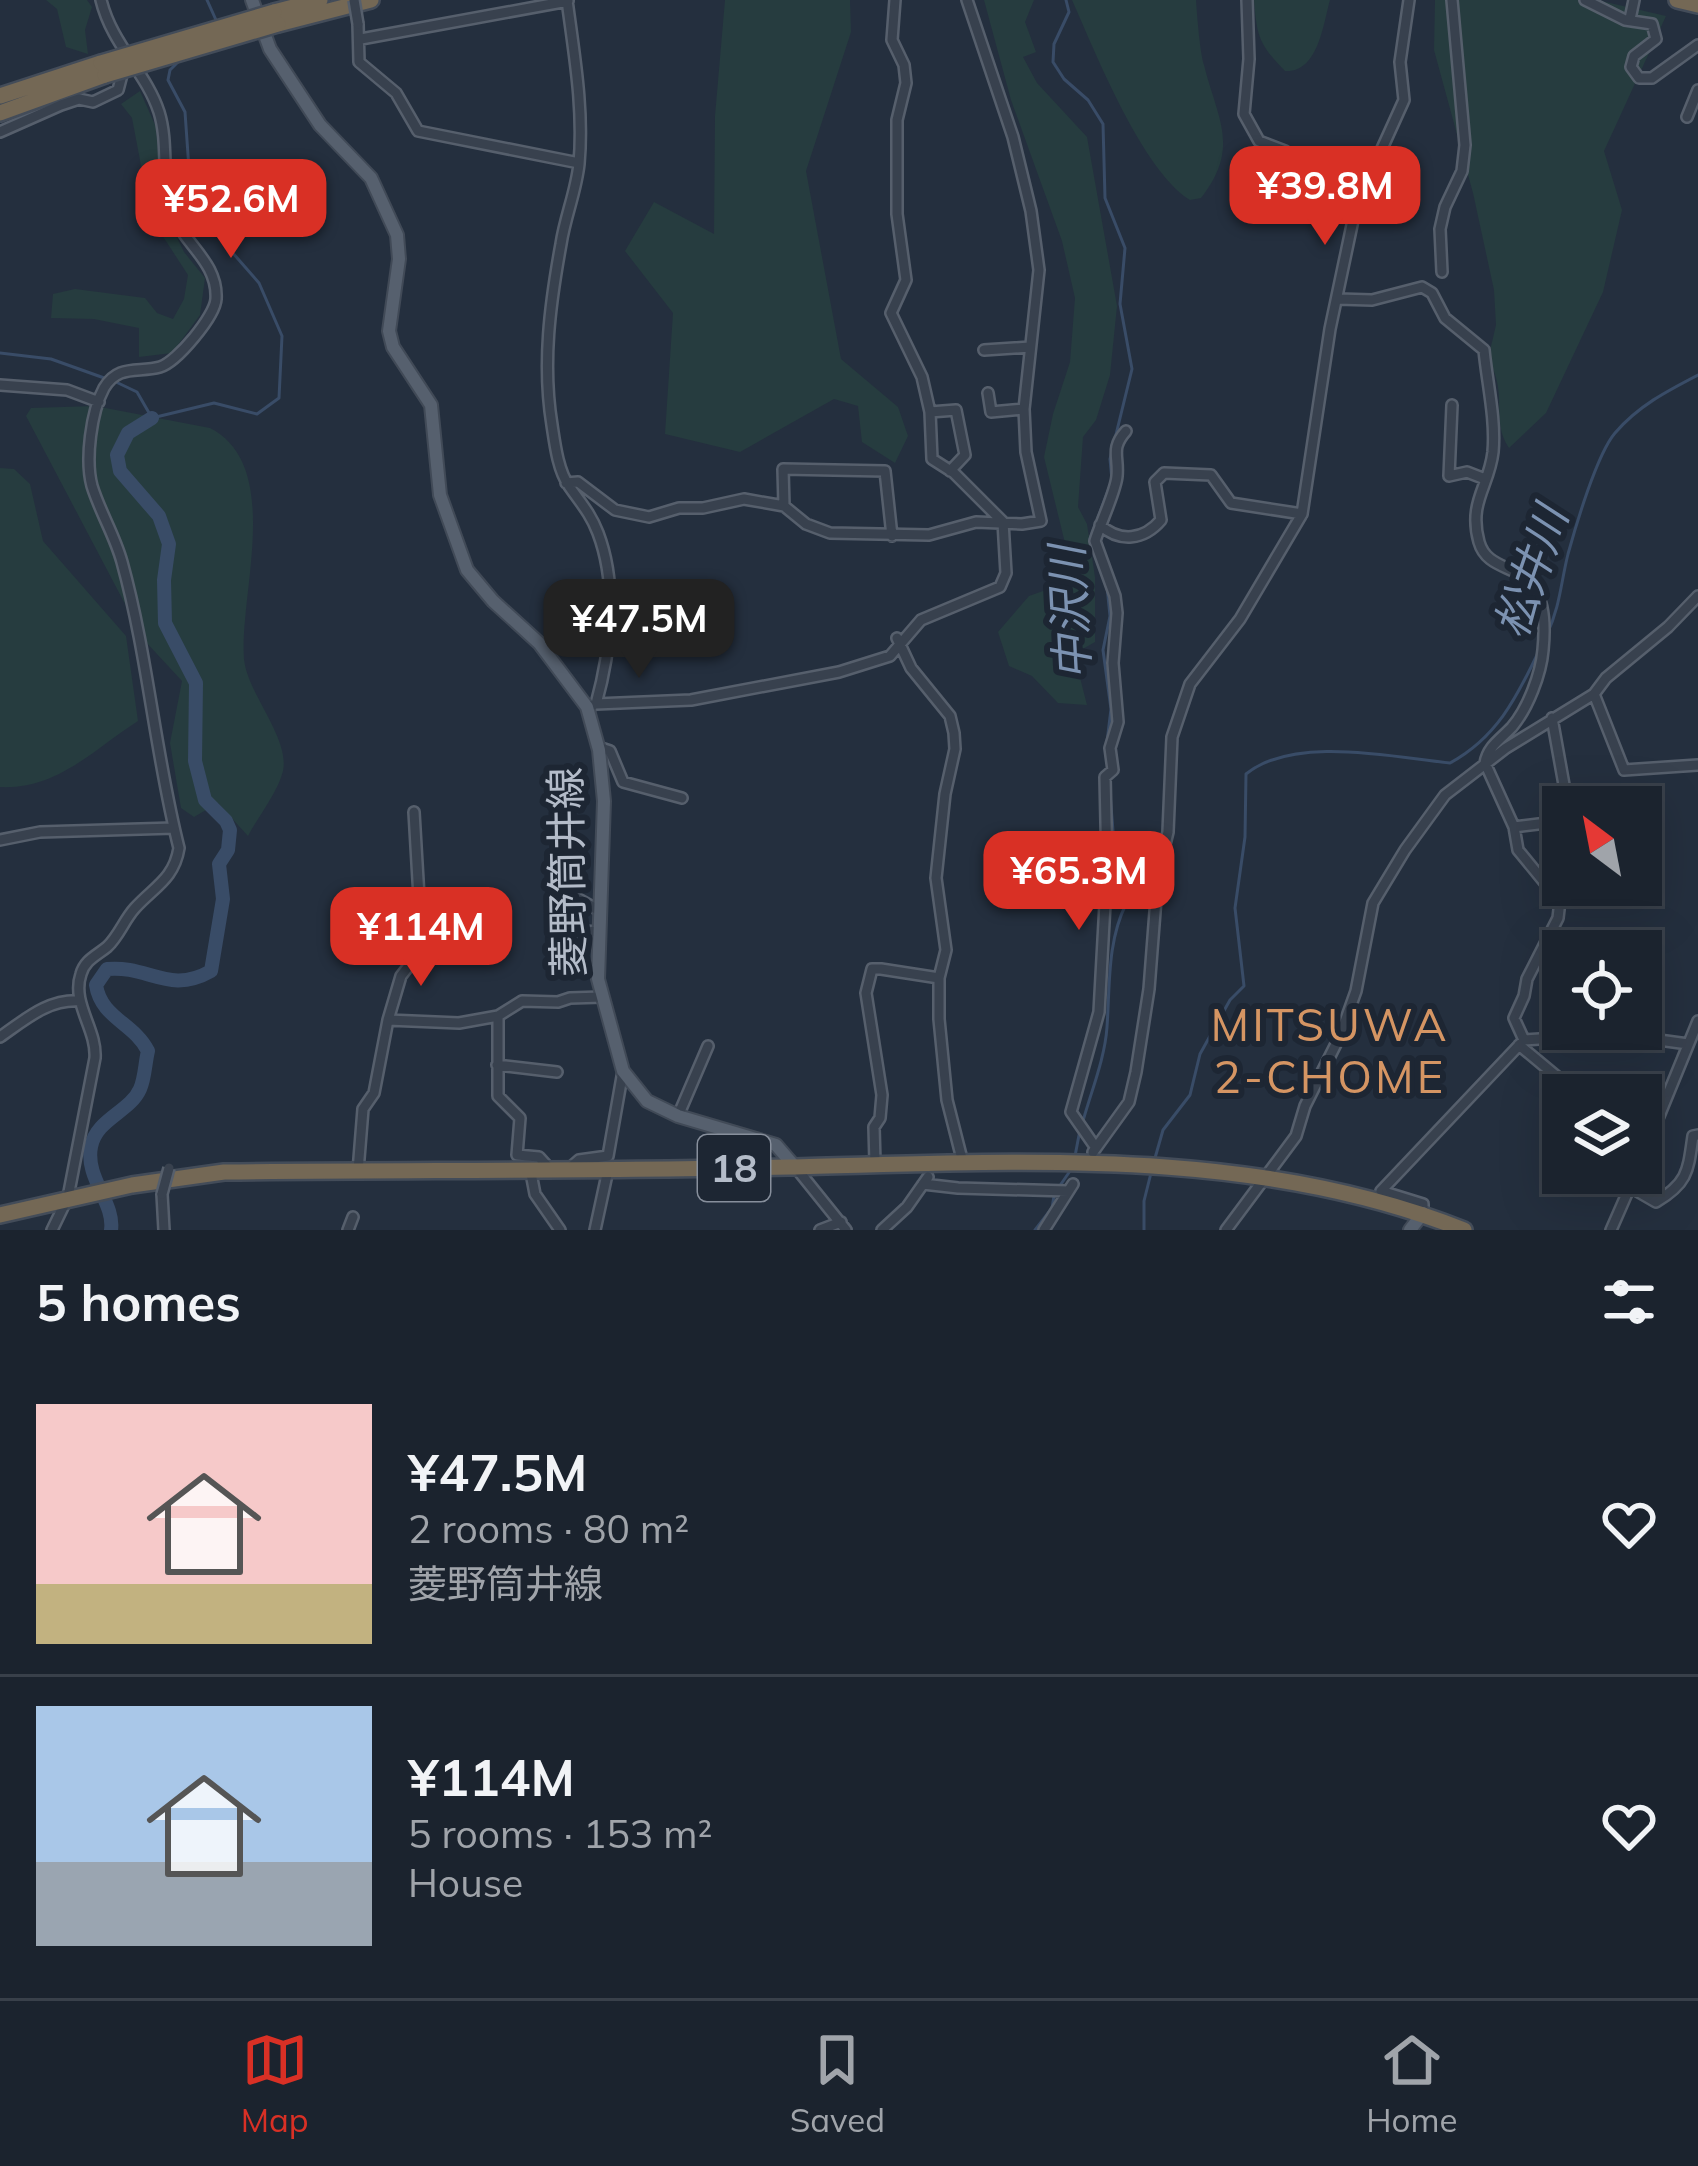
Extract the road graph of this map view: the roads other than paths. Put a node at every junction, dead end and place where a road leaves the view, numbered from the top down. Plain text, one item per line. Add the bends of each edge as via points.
1 (101, 0) edge
2 (252, 0) edge
3 (320, 0) edge
4 (354, 0) edge
5 (371, 0) edge
6 (569, 0) edge
7 (896, 0) edge
8 (967, 0) edge
9 (1247, 0) edge
10 (1409, 0) edge
11 (1452, 0) edge
12 (1585, 0) edge
13 (1677, 0) edge
14 (1698, 5) edge
15 (1632, 10) edge
16 (276, 18) junction
17 (361, 39) junction
18 (1698, 45) edge
19 (127, 60) junction
20 (104, 69) junction
21 (1698, 90) edge
22 (0, 96) edge
23 (0, 113) edge
24 (1687, 118) dead end
25 (0, 133) edge
26 (579, 163) junction
27 (1356, 206) junction
28 (1442, 272) dead end
29 (1338, 299) junction
30 (1030, 347) junction
31 (984, 350) dead end
32 (0, 385) edge
33 (988, 393) dead end
34 (99, 402) junction
35 (1452, 405) dead end
36 (1024, 409) junction
37 (930, 412) junction
38 (1126, 431) dead end
39 (950, 471) junction
40 (1484, 479) junction
41 (566, 483) junction
42 (784, 506) junction
43 (1302, 514) junction
44 (1004, 522) junction
45 (1100, 525) junction
46 (892, 536) junction
47 (1698, 596) edge
48 (899, 643) junction
49 (1594, 694) junction
50 (591, 705) junction
51 (1552, 718) junction
52 (598, 747) junction
53 (1485, 763) junction
54 (1698, 765) edge
55 (1564, 786) edge
56 (682, 798) dead end
57 (414, 812) dead end
58 (1542, 823) edge
59 (1514, 827) junction
60 (174, 828) junction
61 (0, 840) edge
62 (557, 875) dead end
63 (1542, 880) edge
64 (1559, 906) edge
65 (600, 911) junction
66 (554, 929) dead end
67 (599, 932) junction
68 (939, 978) junction
69 (602, 997) junction
70 (80, 1001) junction
71 (498, 1016) junction
72 (388, 1020) junction
73 (1698, 1022) edge
74 (0, 1036) edge
75 (1522, 1042) junction
76 (1688, 1044) junction
77 (708, 1046) dead end
78 (1682, 1057) junction
79 (1698, 1063) edge
80 (497, 1065) junction
81 (623, 1071) junction
82 (557, 1072) dead end
83 (1556, 1074) edge
84 (1662, 1104) edge
85 (677, 1116) junction
86 (1698, 1135) edge
87 (959, 1153) junction
88 (875, 1163) junction
89 (795, 1167) junction
90 (169, 1168) dead end
91 (530, 1168) junction
92 (549, 1168) junction
93 (569, 1168) junction
94 (608, 1169) junction
95 (358, 1171) junction
96 (1264, 1178) junction
97 (1627, 1194) edge
98 (1642, 1194) edge
99 (68, 1197) junction
100 (1423, 1214) junction
101 (0, 1215) edge
102 (353, 1217) dead end
103 (843, 1226) edge
104 (52, 1230) edge
105 (164, 1230) edge
106 (348, 1230) edge
107 (560, 1230) edge
108 (596, 1230) edge
109 (820, 1230) edge
110 (882, 1230) edge
111 (1044, 1230) edge
112 (1226, 1230) edge
113 (1410, 1230) edge
114 (1464, 1230) edge
115 (1611, 1230) edge

1 - 19 street
2 - 50 main road, 菱野筒井線 via 270,49 320,125 371,178 397,235 389,331 430,405 440,495 467,570
3 - 16 highway
4 - 17 street, bridge
5 - 16 highway
6 - 17 street
6 - 26 street
7 - 37 street via 892,40 906,83 897,120 905,280 892,313
8 - 30 street via 1031,211 1039,270
9 - 27 street via 1244,114 1258,140
10 - 27 street via 1403,100
11 - 28 street via 1465,145 1440,229
12 - 15 street
13 - 14 highway
15 - 18 street via 1657,30 1631,68 1645,80
16 - 20 highway, bridge
17 - 26 street via 359,62 395,93 418,130
19 - 25 street via 118,90 106,97 61,105
19 - 34 street via 159,112 173,217 206,261 216,302 172,361 122,370
20 - 22 highway
20 - 23 highway
21 - 24 street
26 - 41 street via 547,335 547,389
27 - 29 street
29 - 40 street via 1422,287 1445,319 1480,344 1493,452
29 - 43 street
30 - 31 street
30 - 36 street
32 - 34 street
33 - 36 street via 992,412
34 - 60 street via 92,485 122,560
35 - 40 street via 1449,476
36 - 44 street via 1041,520
37 - 39 street via 932,459
37 - 39 street via 956,410 965,455
38 - 45 street via 1113,453 1118,479
39 - 44 street
40 - 53 street via 1475,510 1479,542 1537,588 1544,631 1526,704
41 - 42 street via 578,482 616,511 649,517 734,499
41 - 50 street via 598,531 608,580 611,617
42 - 46 street via 830,533
42 - 46 street via 783,470 885,471
43 - 45 street via 1242,507 1225,499 1211,475 1164,472 1155,482 1161,520 1151,530 1122,538
43 - 45 street via 1251,604 1190,684 1172,736 1168,832 1136,1072 1130,1102 1095,1150 1071,1112 1100,1012 1110,748 1118,722 1117,613 1095,550
44 - 46 street
44 - 48 street via 1000,587 921,620
47 - 49 street
48 - 50 street via 890,656 838,672 704,698
48 - 68 street via 950,716 956,749 936,878 946,950
49 - 51 street
49 - 54 street via 1624,770
50 - 52 main road, 菱野筒井線
51 - 53 street
51 - 55 street
52 - 56 street via 610,752 622,782
52 - 65 main road, 菱野筒井線
53 - 59 street
53 - 96 street via 1445,795 1380,889 1340,1036 1296,1136
57 - 72 street via 422,944 401,976
58 - 59 street
59 - 63 street via 1523,858
60 - 61 street
60 - 70 street via 176,864 83,967
62 - 65 street via 557,887
64 - 75 street via 1514,1018
65 - 67 main road, 菱野筒井線
66 - 67 street
67 - 69 main road, 菱野筒井線
68 - 87 street via 946,1100
68 - 88 street via 881,969 868,976 882,1095
69 - 71 street via 523,1001
69 - 81 main road, 菱野筒井線
70 - 74 street via 43,1008
70 - 99 street via 96,1047
71 - 72 street
71 - 80 street
72 - 95 street via 374,1094 363,1109
73 - 76 street
75 - 76 street via 1615,1034
75 - 83 street
75 - 100 street via 1381,1191 1423,1204
76 - 78 street
77 - 85 street
78 - 79 street
78 - 84 street
80 - 82 street
80 - 92 street via 498,1096 520,1118 517,1155 539,1157
81 - 85 main road via 647,1101
81 - 93 street via 608,1156
85 - 89 main road via 776,1144
86 - 98 street via 1688,1176 1656,1202
87 - 88 highway, 18
87 - 96 highway, 18
88 - 89 highway, 18
89 - 94 highway, 18
89 - 103 street
90 - 105 street, bridge
91 - 92 highway, 18
91 - 95 highway, 18
91 - 107 street via 535,1194
92 - 93 highway, 18
93 - 94 highway, 18
94 - 108 street
95 - 99 highway, 18 via 224,1172
96 - 100 highway, 18
96 - 112 street
97 - 115 street
99 - 101 highway, 18
99 - 104 street
100 - 113 main road
100 - 114 highway, 18
102 - 106 street
103 - 109 street
110 - 111 street via 926,1180 958,1189 1067,1189

